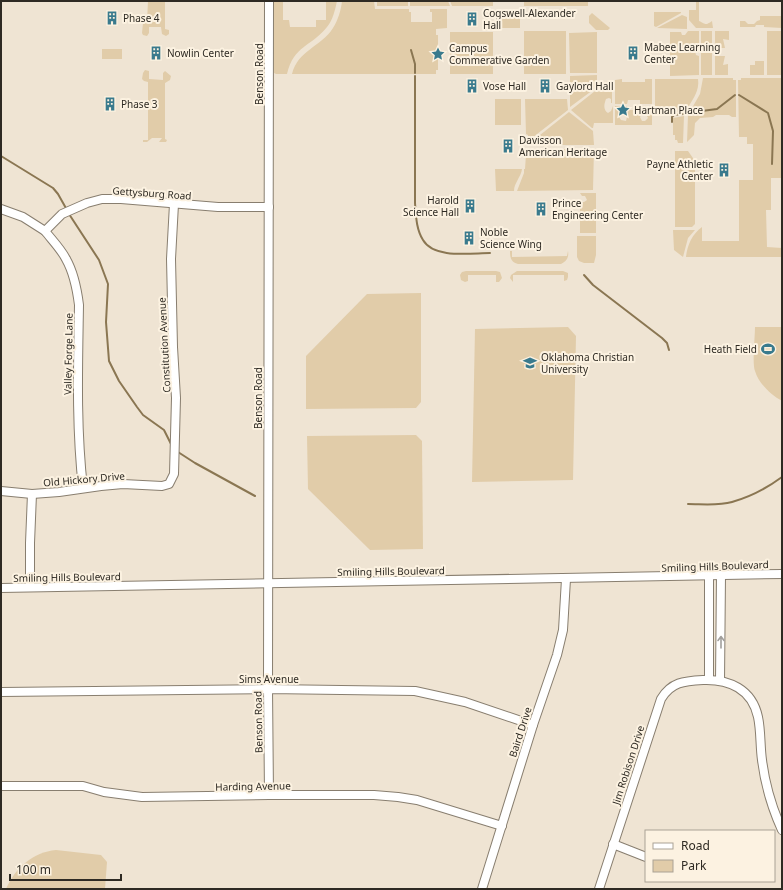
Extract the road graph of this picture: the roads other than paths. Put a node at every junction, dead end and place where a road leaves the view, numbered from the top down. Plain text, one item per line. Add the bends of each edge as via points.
1 (269, 1) edge
2 (174, 204) junction
3 (269, 207) junction
4 (1, 209) edge
5 (44, 231) junction
6 (169, 484) joint
7 (83, 488) junction
8 (1, 491) edge
9 (32, 494) junction
10 (782, 574) edge
11 (721, 575) junction
12 (709, 576) junction
13 (566, 579) junction
14 (268, 583) junction
15 (30, 587) junction
16 (1, 588) edge
17 (709, 680) junction
18 (720, 681) junction
19 (268, 689) junction
20 (1, 692) edge
21 (533, 725) junction
22 (1, 786) edge
23 (270, 795) junction
24 (502, 826) junction
25 (781, 827) edge
26 (613, 844) junction
27 (645, 857) edge
28 (482, 889) edge
29 (599, 889) edge

1 - 3 street, Benson Road
2 - 3 street, Gettysburg Road
2 - 5 street, Gettysburg Road via 102,199 62,214
2 - 6 street, Constitution Avenue via 171,274 176,428 174,474
3 - 14 street, Benson Road
4 - 5 street via 23,217
5 - 7 street, Valley Forge Lane via 66,258 78,292 78,413
6 - 7 street, Old Hickory Drive via 123,484
7 - 9 street, Old Hickory Drive
8 - 9 street, Old Hickory Drive
9 - 15 street
10 - 11 street, Smiling Hills Boulevard
11 - 12 street, Smiling Hills Boulevard
18 -> 11 street
12 - 13 street, Smiling Hills Boulevard
12 - 17 street
13 - 14 street, Smiling Hills Boulevard
13 - 21 street, Baird Drive via 563,630
14 - 15 street, Smiling Hills Boulevard
14 - 19 street, Benson Road
15 - 16 street, Smiling Hills Boulevard
17 - 18 street, Jim Robison Drive
17 - 26 street, Jim Robison Drive via 679,683 669,689 661,699
18 - 25 street, Jim Robison Drive via 742,690 754,704 770,798
19 - 20 street, Sims Avenue
19 - 21 street, Sims Avenue via 415,692 465,702
19 - 23 street, Benson Road
21 - 24 street, Baird Drive
22 - 23 street, Harding Avenue via 83,786 104,792 142,797
23 - 24 street, Harding Avenue via 398,797 417,800
24 - 28 street, Baird Drive
26 - 27 street
26 - 29 street, Jim Robison Drive

